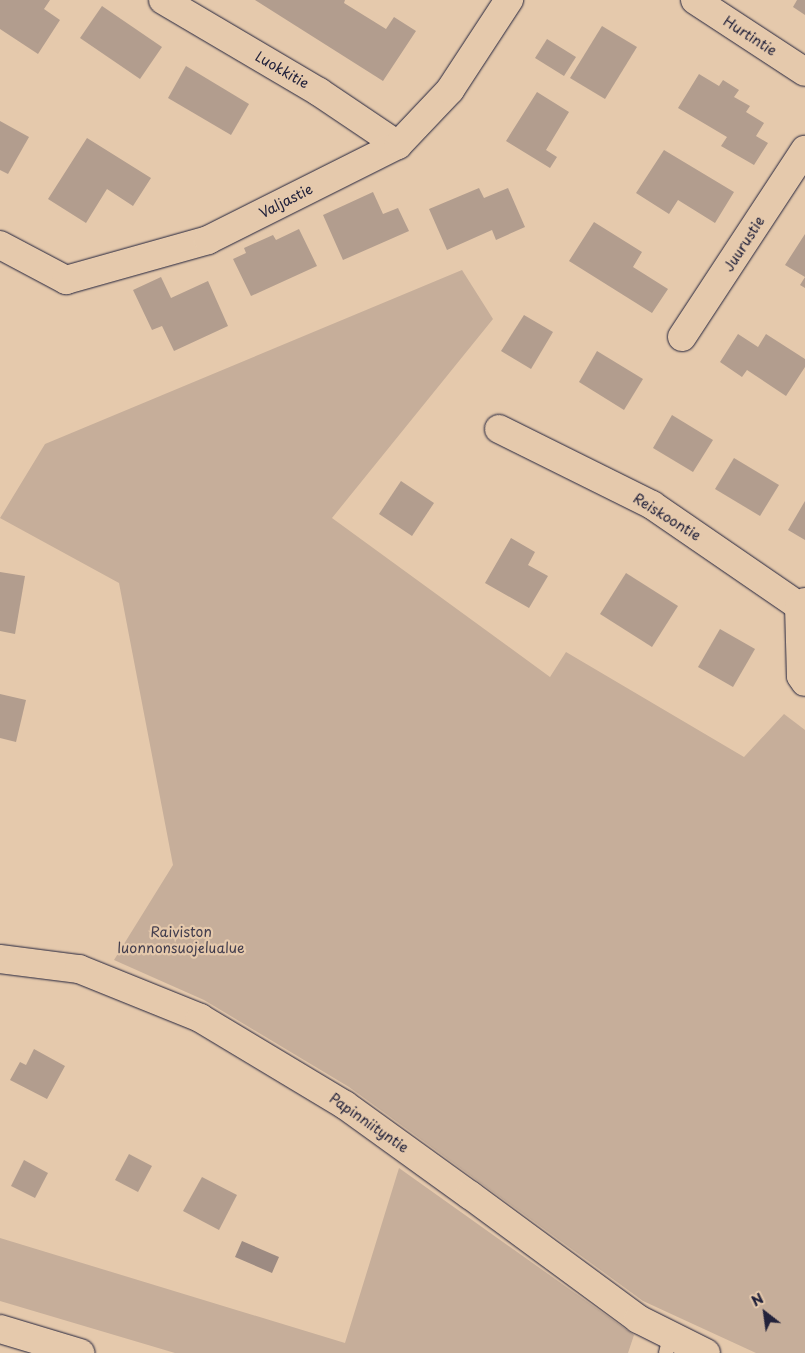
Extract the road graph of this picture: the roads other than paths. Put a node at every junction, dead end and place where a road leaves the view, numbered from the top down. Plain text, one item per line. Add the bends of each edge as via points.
1 (163, 0) edge
2 (510, 0) edge
3 (695, 0) edge
4 (805, 72) edge
5 (398, 145) junction
6 (805, 150) edge
7 (0, 245) edge
8 (682, 337) dead end
9 (499, 429) dead end
10 (802, 604) edge
11 (805, 682) edge
12 (0, 958) edge
13 (0, 1329) edge
14 (668, 1345) edge
15 (80, 1353) edge
16 (706, 1353) edge

1 - 5 street, Luokkitie via 319,92
2 - 5 street, Valjastie via 450,90
3 - 4 street, Hurtintie
5 - 7 street, Valjastie via 208,240 66,280
6 - 8 street, Juurustie
9 - 10 street, Reiskoontie via 652,505
10 - 11 street via 802,676
12 - 14 street, Papinniityntie via 79,969 200,1018 345,1105
13 - 15 street
14 - 16 street, Papinniityntie

